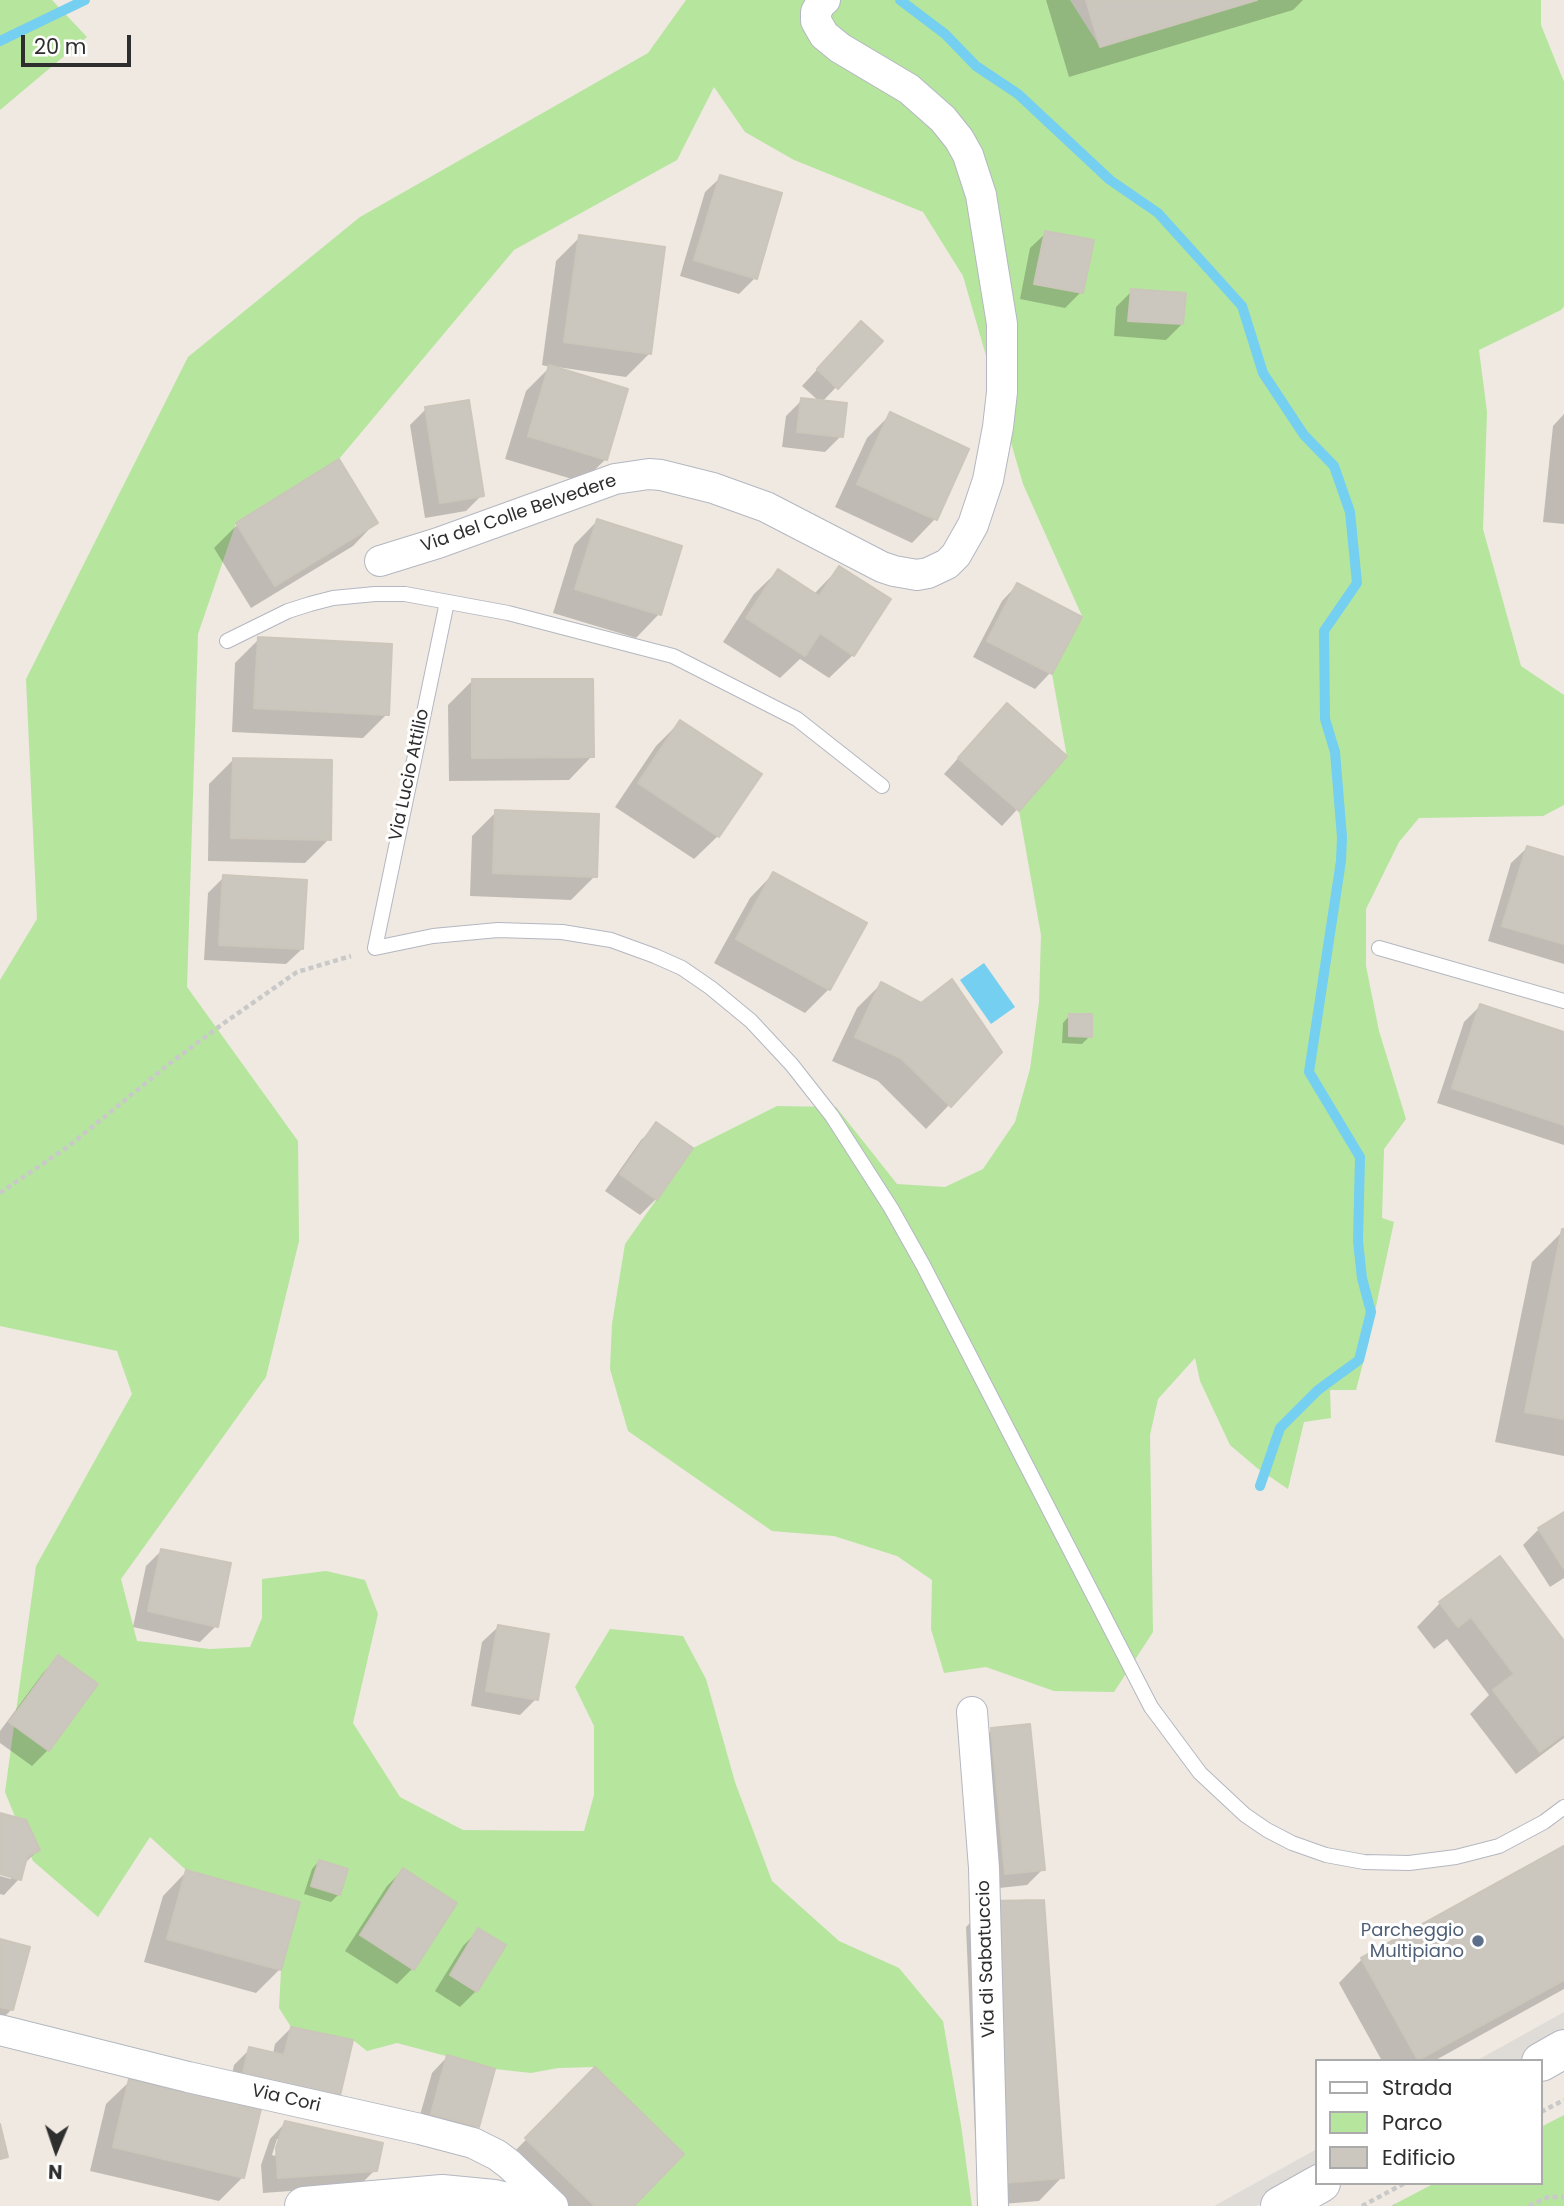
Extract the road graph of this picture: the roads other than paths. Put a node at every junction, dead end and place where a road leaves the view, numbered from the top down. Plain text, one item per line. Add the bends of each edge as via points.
1 (825, 0) edge
2 (380, 561) dead end
3 (447, 602) junction
4 (227, 641) dead end
5 (881, 786) dead end
6 (1379, 948) dead end
7 (1564, 1001) edge
8 (972, 1712) dead end
9 (1564, 1807) edge
10 (0, 2029) edge
11 (1564, 2049) edge
12 (1543, 2061) edge
13 (1317, 2185) edge
14 (304, 2206) edge
15 (525, 2206) edge
16 (553, 2206) edge
17 (993, 2206) edge
18 (1280, 2206) edge

1 - 2 street, Via del Colle Belvedere via 816,12 824,35 909,89 943,119 968,155 981,195 1002,324 1002,392 988,480 973,525 956,555 928,573 894,571 766,507 713,488 649,474 615,479
3 - 4 lane via 391,594 333,598 288,611
3 - 5 lane via 673,656 797,719
3 - 9 lane, Via Lucio Attilio via 375,948 498,930 562,932 611,940 682,968 765,1035 832,1116 891,1208 1151,1707 1200,1773 1245,1815 1318,1853 1364,1862 1409,1863 1499,1846
6 - 7 lane
8 - 17 street, Via di Sabatuccio via 984,1868
10 - 16 street, Via Cori via 473,2143 509,2164
11 - 12 street
13 - 18 street
14 - 15 street via 442,2194

